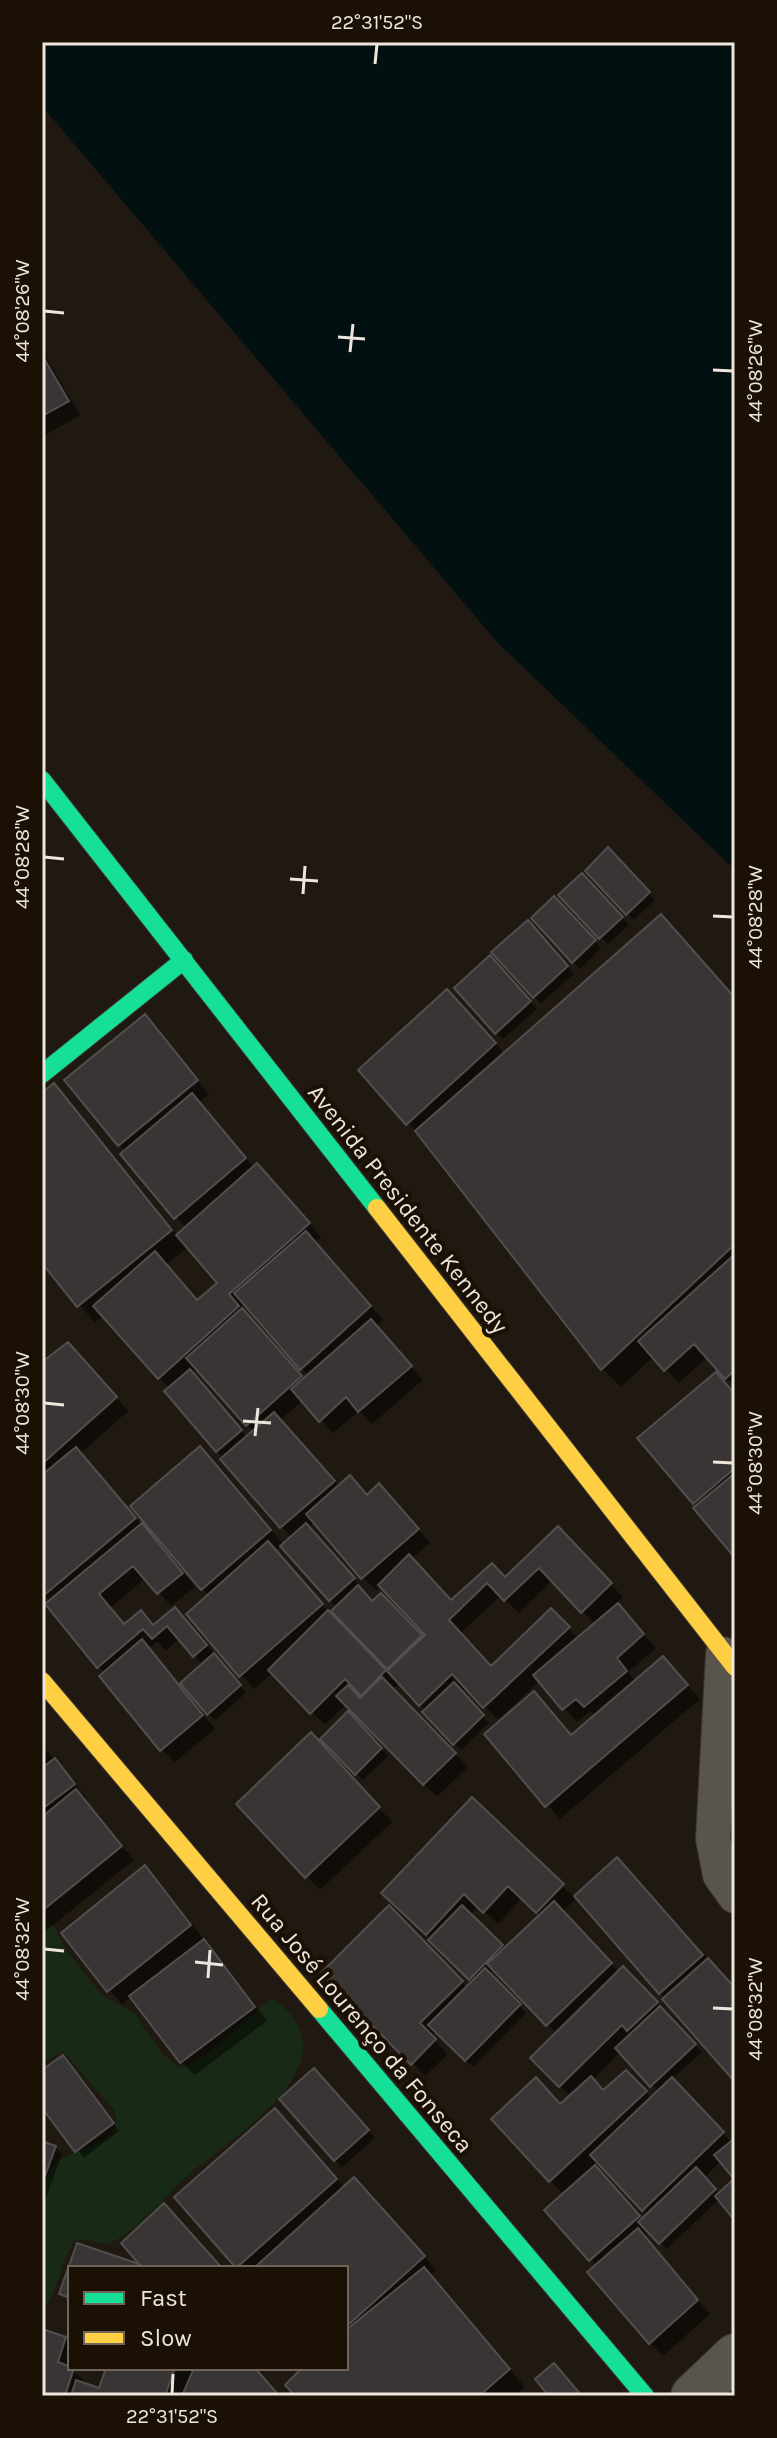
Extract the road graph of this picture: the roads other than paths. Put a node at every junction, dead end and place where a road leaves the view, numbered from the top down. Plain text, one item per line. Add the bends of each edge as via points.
1 (42, 780) edge
2 (184, 960) junction
3 (42, 1074) edge
4 (729, 1660) edge
5 (42, 1681) edge
6 (735, 1896) edge
7 (735, 2356) edge
8 (645, 2396) edge
9 (693, 2396) edge

1 - 2 street, Avenida Presidente Kennedy
2 - 3 street
2 - 4 street, Avenida Presidente Kennedy
4 - 6 lane via 713,1839 720,1875
5 - 8 street, Rua José Lourenço da Fonseca
7 - 9 street

